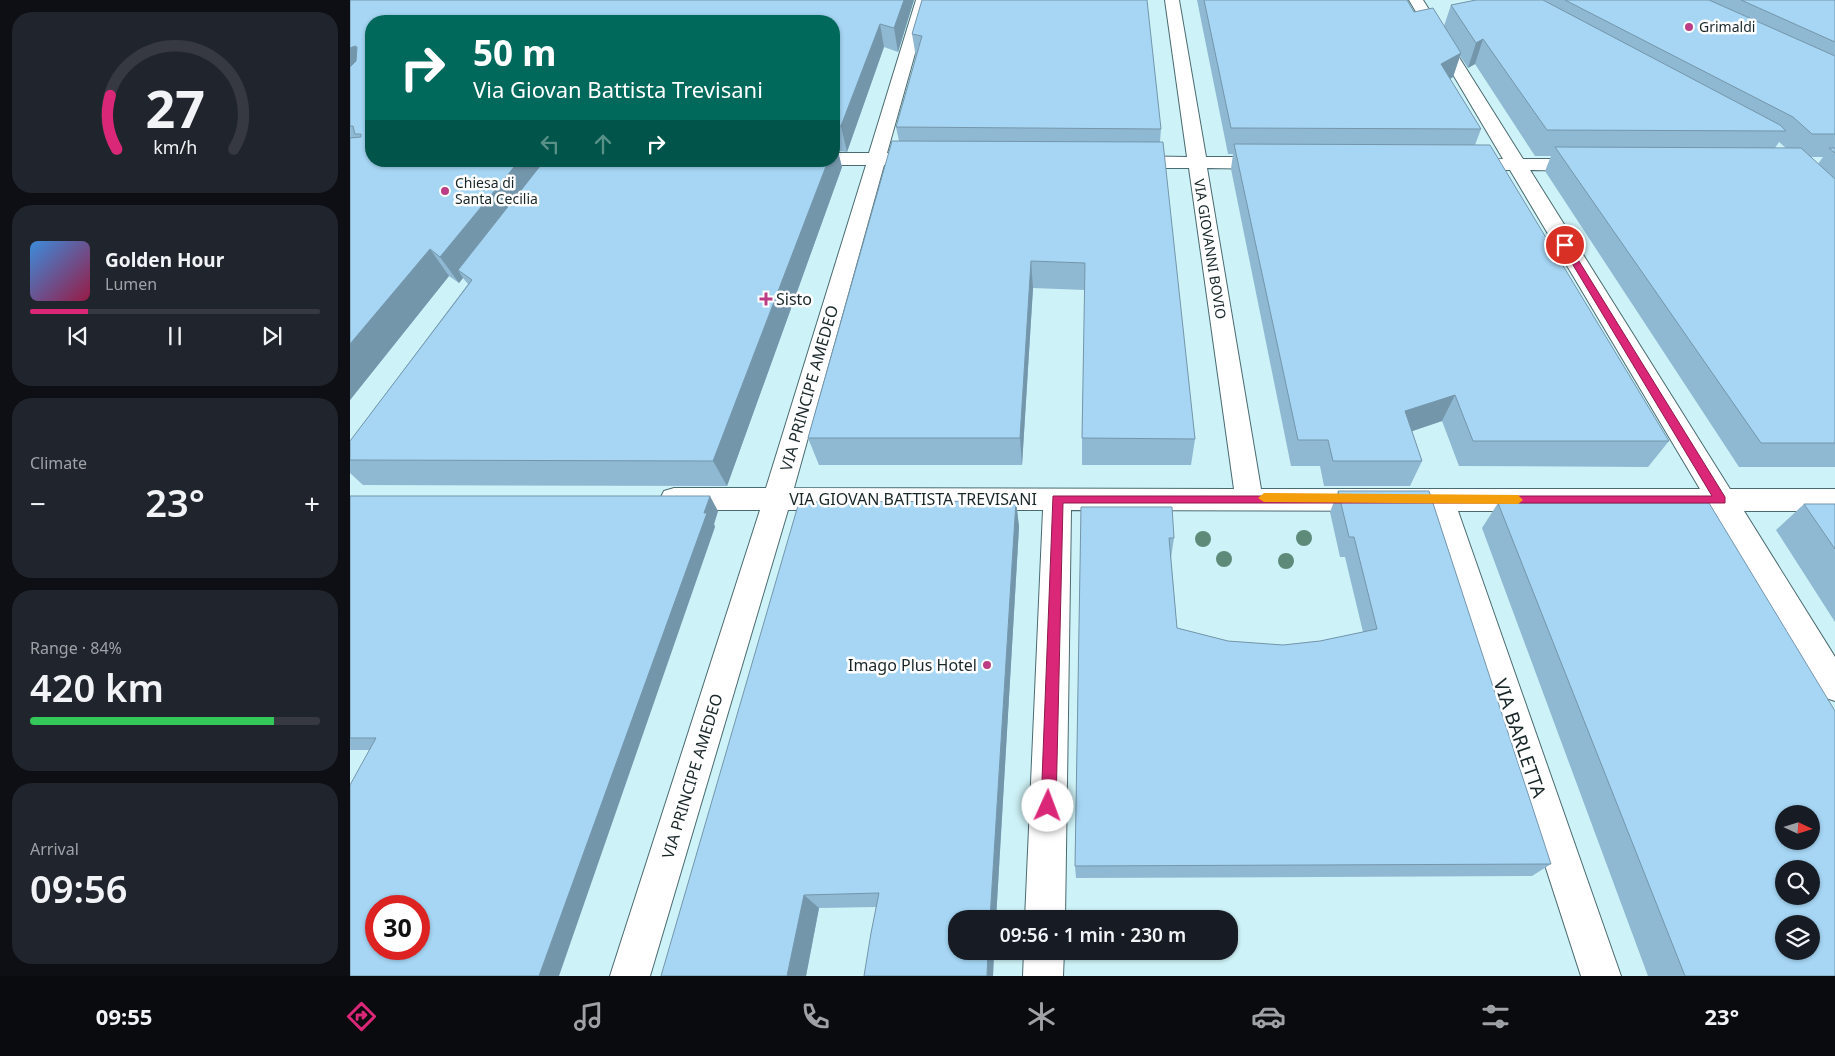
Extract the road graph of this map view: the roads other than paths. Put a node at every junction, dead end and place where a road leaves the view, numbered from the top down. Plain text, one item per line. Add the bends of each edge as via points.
1 (923, 0) edge
2 (1172, 0) edge
3 (1416, 0) edge
4 (840, 159) edge
5 (877, 159) junction
6 (917, 160) edge
7 (1106, 162) edge
8 (1196, 163) junction
9 (1283, 163) edge
10 (1448, 164) edge
11 (1515, 165) junction
12 (1599, 165) edge
13 (644, 498) edge
14 (777, 498) junction
15 (1249, 498) junction
16 (1057, 499) junction
17 (1440, 499) junction
18 (1720, 500) junction
19 (1835, 500) edge
20 (1835, 686) edge
21 (1045, 910) edge
22 (1044, 960) edge
23 (630, 976) edge
24 (1043, 976) edge
25 (1601, 976) edge

1 - 5 street, VIA PRINCIPE AMEDEO
2 - 8 street, VIA GIOVANNI BOVIO
3 - 11 street
4 - 5 street
5 - 6 street
5 - 14 street, VIA PRINCIPE AMEDEO
7 - 8 street
8 - 9 street
8 - 15 street, VIA GIOVANNI BOVIO
10 - 11 street
11 - 12 street
11 - 18 street
13 - 14 street, VIA GIOVAN BATTISTA TREVISANI
14 - 16 street, VIA GIOVAN BATTISTA TREVISANI
14 - 23 street, VIA PRINCIPE AMEDEO
15 - 16 street, VIA GIOVAN BATTISTA TREVISANI
15 - 17 street, VIA GIOVAN BATTISTA TREVISANI
16 - 21 street
17 - 18 street, VIA GIOVAN BATTISTA TREVISANI
17 - 25 street, VIA BARLETTA
18 - 19 street, VIA GIOVAN BATTISTA TREVISANI
18 - 20 street
22 - 24 street

